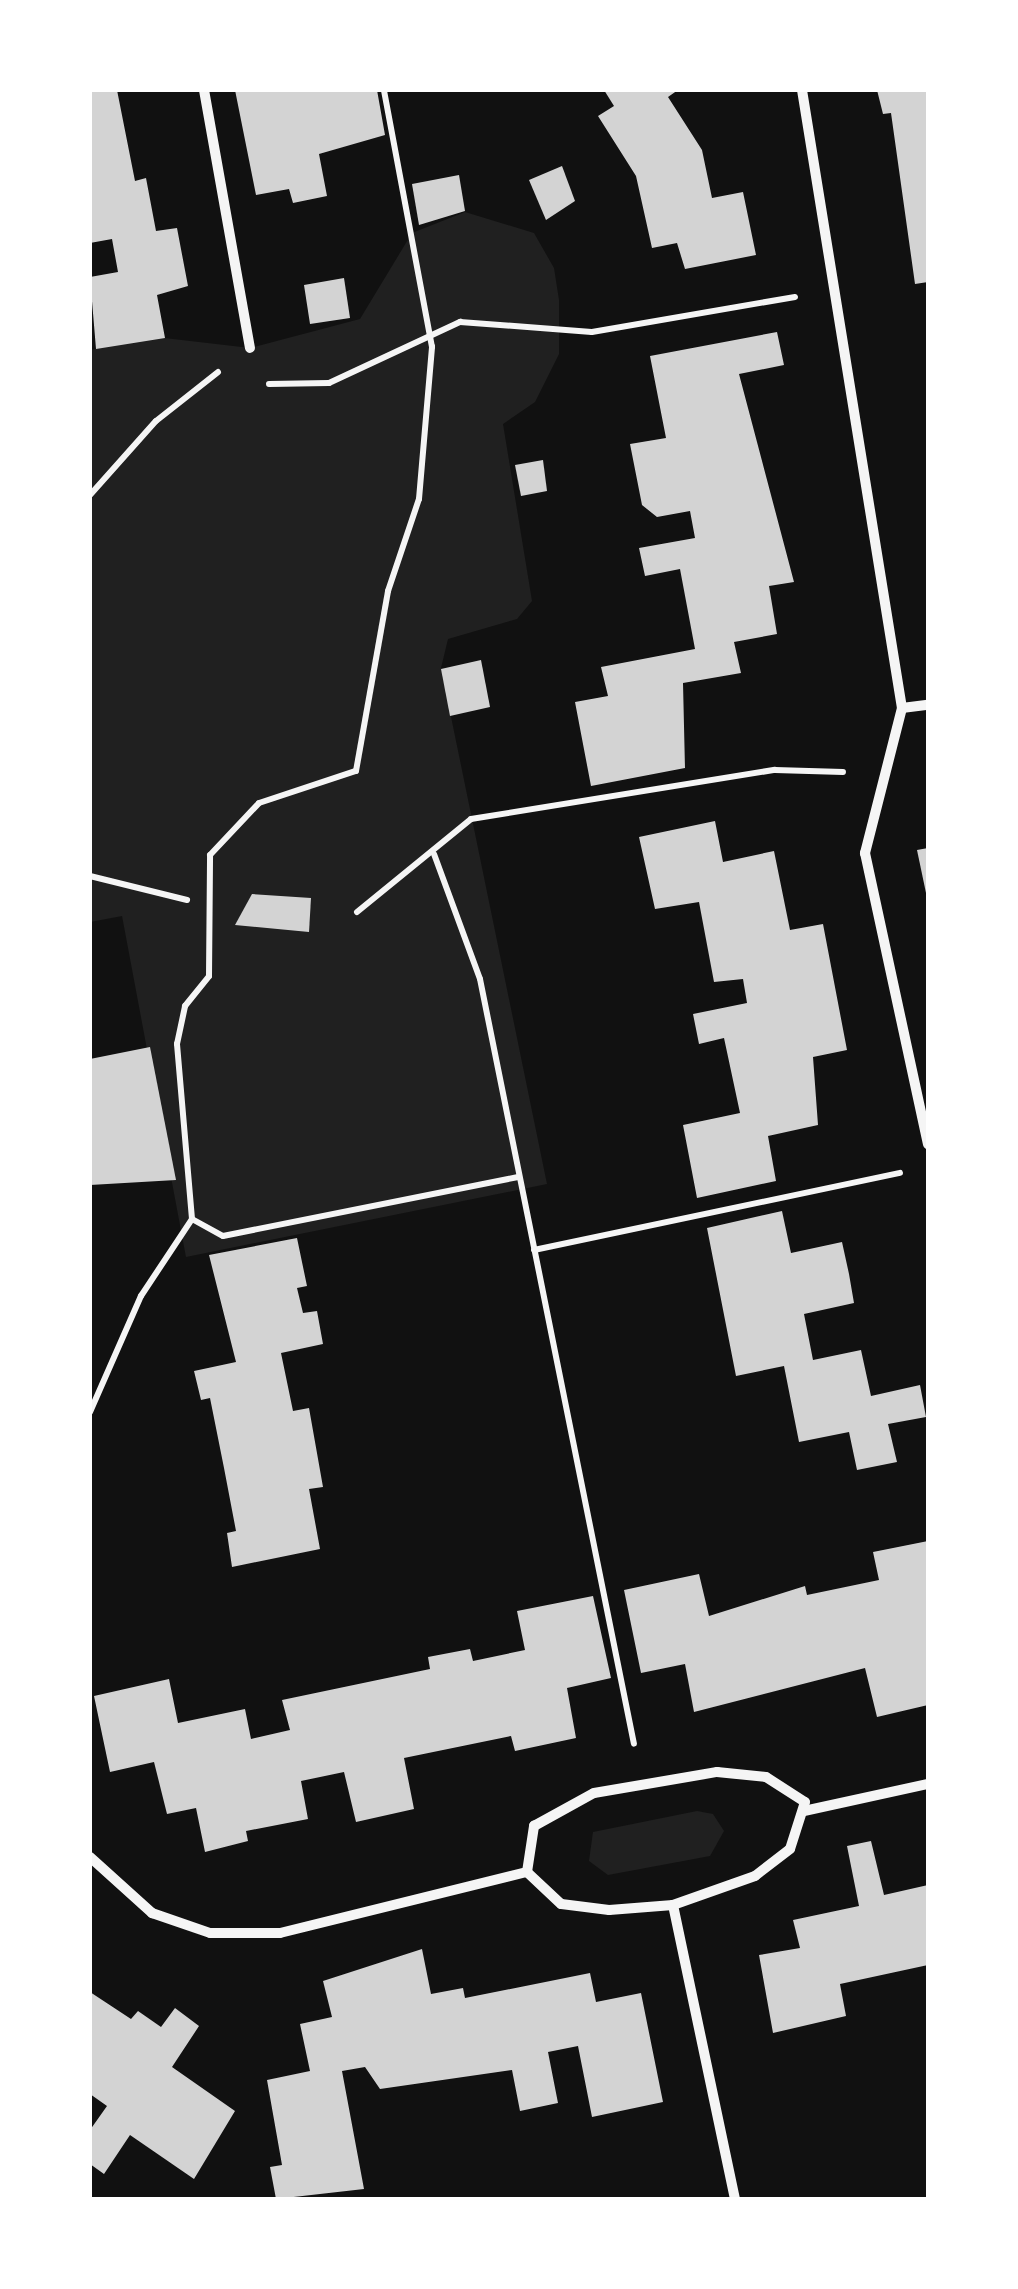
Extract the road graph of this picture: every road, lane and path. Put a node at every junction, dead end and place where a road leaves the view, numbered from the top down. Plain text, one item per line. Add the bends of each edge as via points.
1 (204, 90) edge
2 (384, 90) edge
3 (802, 90) edge
4 (834, 291) junction
5 (428, 329) junction
6 (250, 348) junction
7 (90, 496) edge
8 (928, 705) edge
9 (902, 708) junction
10 (886, 774) junction
11 (434, 854) junction
12 (90, 876) edge
13 (187, 900) dead end
14 (357, 912) dead end
15 (928, 1144) edge
16 (910, 1171) dead end
17 (518, 1176) junction
18 (192, 1219) junction
19 (534, 1250) junction
20 (90, 1412) edge
21 (641, 1782) junction
22 (928, 1784) edge
23 (804, 1811) junction
24 (90, 1858) edge
25 (528, 1872) junction
26 (673, 1905) junction
27 (734, 2199) edge

1 - 6 street
2 - 5 path
3 - 4 street
4 - 5 path via 592,332 504,319
4 - 9 street
5 - 6 path via 329,384 300,389 272,386
5 - 18 path via 418,500 388,591 356,771 260,802 210,855 209,976 185,1006 177,1044
6 - 7 path via 156,421
8 - 9 street
9 - 10 street
10 - 11 path via 774,770 471,819
10 - 15 street via 865,854
11 - 14 path
11 - 17 path via 480,978
12 - 13 path
16 - 19 path
17 - 18 path via 223,1236
17 - 19 path
18 - 20 path via 141,1296
19 - 21 path
21 - 23 street via 718,1772 766,1777 804,1802
21 - 25 street via 594,1793 534,1826
22 - 23 street
23 - 26 street via 790,1849 755,1876
24 - 25 street via 152,1913 210,1933 280,1933
25 - 26 street via 561,1904
26 - 27 street

